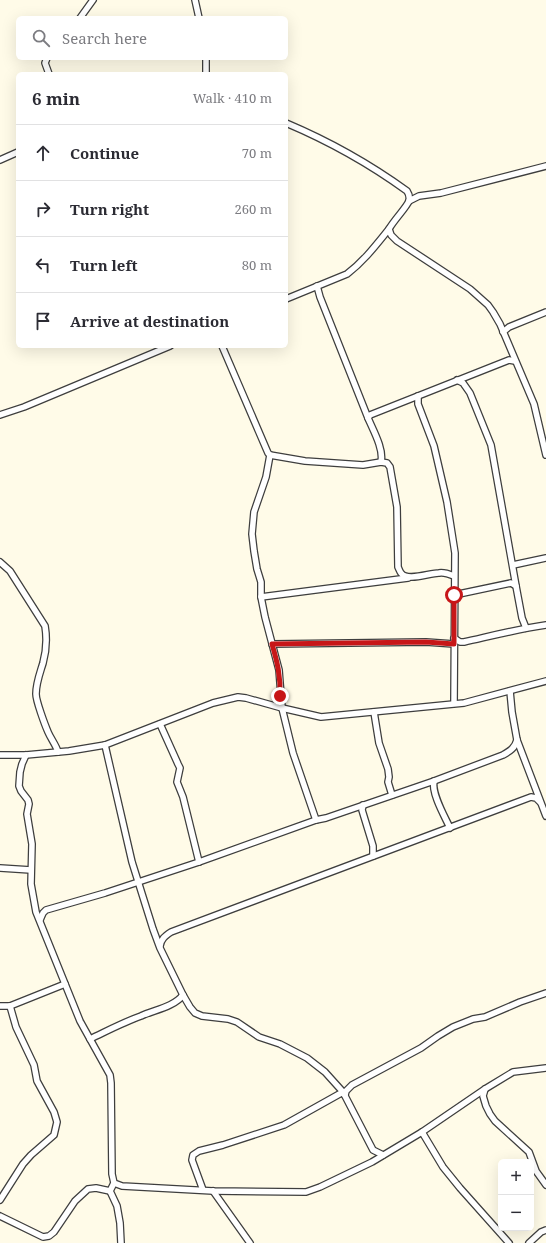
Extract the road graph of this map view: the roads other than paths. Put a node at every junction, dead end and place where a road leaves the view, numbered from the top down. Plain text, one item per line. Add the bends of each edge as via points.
1 (93, 0) edge
2 (195, 0) edge
3 (81, 16) edge
4 (199, 16) edge
5 (46, 60) edge
6 (206, 60) edge
7 (48, 72) edge
8 (206, 72) edge
9 (288, 124) edge
10 (16, 153) edge
11 (0, 160) edge
12 (546, 166) edge
13 (407, 191) junction
14 (419, 196) junction
15 (409, 201) junction
16 (389, 229) junction
17 (317, 286) junction
18 (288, 298) edge
19 (546, 312) edge
20 (504, 332) junction
21 (159, 348) edge
22 (223, 348) edge
23 (515, 361) junction
24 (458, 380) junction
25 (418, 396) junction
26 (0, 416) edge
27 (368, 418) junction
28 (270, 455) junction
29 (546, 455) edge
30 (381, 462) junction
31 (546, 558) edge
32 (0, 562) edge
33 (512, 565) junction
34 (454, 576) junction
35 (410, 578) junction
36 (516, 586) junction
37 (454, 595) junction
38 (261, 597) junction
39 (546, 625) edge
40 (526, 628) junction
41 (454, 641) junction
42 (272, 644) junction
43 (546, 680) edge
44 (510, 691) junction
45 (454, 703) junction
46 (282, 708) junction
47 (374, 712) junction
48 (160, 724) junction
49 (518, 740) junction
50 (105, 745) junction
51 (513, 750) junction
52 (58, 752) junction
53 (0, 754) edge
54 (26, 755) junction
55 (522, 755) junction
56 (434, 781) junction
57 (536, 790) junction
58 (392, 795) junction
59 (531, 797) junction
60 (540, 802) junction
61 (363, 805) junction
62 (546, 816) edge
63 (316, 820) junction
64 (450, 828) junction
65 (373, 856) junction
66 (199, 862) junction
67 (0, 868) edge
68 (31, 870) junction
69 (138, 882) junction
70 (40, 920) junction
71 (160, 948) junction
72 (65, 984) junction
73 (546, 993) edge
74 (182, 995) junction
75 (0, 1006) edge
76 (10, 1006) junction
77 (90, 1039) junction
78 (546, 1068) edge
79 (485, 1089) junction
80 (344, 1093) junction
81 (422, 1132) junction
82 (373, 1150) junction
83 (383, 1155) junction
84 (372, 1162) junction
85 (114, 1183) junction
86 (546, 1185) edge
87 (203, 1190) junction
88 (110, 1191) junction
89 (213, 1191) junction
90 (224, 1191) junction
91 (0, 1200) edge
92 (222, 1203) junction
93 (0, 1216) edge
94 (546, 1230) edge
95 (121, 1243) edge
96 (250, 1243) edge
97 (509, 1243) edge
98 (529, 1243) edge

1 - 3 street
2 - 4 street
5 - 7 street
6 - 8 street
9 - 13 street via 338,146 371,165
10 - 11 street
12 - 14 street via 441,193
13 - 14 street
13 - 15 street via 410,195
14 - 15 street
15 - 16 street
16 - 17 street via 356,267 347,274
16 - 20 street via 397,241 470,289 488,305
17 - 18 street
17 - 27 street
19 - 20 street via 509,327
20 - 23 street
21 - 26 street
22 - 28 street
23 - 24 street via 509,360
23 - 29 street via 534,404
24 - 25 street
24 - 33 street via 470,393 491,445
25 - 27 street via 373,413
25 - 34 street via 418,404 434,446 447,502 455,553
27 - 30 street via 381,450
28 - 30 street via 305,461 363,465
28 - 38 street via 266,478 254,512 252,534 261,582
30 - 35 street via 387,463 390,467 396,507 398,567 401,574
31 - 33 street
32 - 52 street via 10,571 45,626 45,649 36,696 48,733
33 - 36 street
34 - 35 street via 440,572
34 - 37 street
35 - 38 street
36 - 37 street via 507,583
36 - 40 street
37 - 41 street
38 - 42 street
39 - 40 street
40 - 41 street via 464,642
41 - 42 street
41 - 45 street
42 - 46 street via 279,670
43 - 44 street
44 - 45 street via 464,703
44 - 49 street
45 - 47 street
46 - 47 street via 321,717
46 - 48 street via 238,697 213,703
46 - 63 street via 293,753
47 - 58 street
48 - 50 street
48 - 66 street via 180,768 178,782
49 - 51 street
49 - 55 street
50 - 52 street
50 - 69 street
51 - 55 street
51 - 56 street
52 - 54 street
53 - 54 street
54 - 68 street via 20,772 20,786 29,804 27,814 32,844
55 - 57 street
56 - 58 street
56 - 64 street via 436,797
57 - 59 street
57 - 60 street
58 - 61 street
59 - 60 street
59 - 64 street
60 - 62 street
61 - 63 street
61 - 65 street
63 - 66 street
64 - 65 street
65 - 71 street via 171,932 160,942
66 - 69 street
67 - 68 street
68 - 70 street via 36,912
69 - 70 street via 46,910
69 - 71 street
70 - 72 street
71 - 74 street
72 - 76 street
72 - 77 street
73 - 80 street via 453,1027
74 - 77 street via 168,1006
74 - 80 street via 190,1008 198,1014 237,1022 259,1037 280,1044 307,1058 325,1072
75 - 76 street
76 - 91 street via 16,1027 34,1065 37,1081 54,1112 56,1122 54,1135 23,1164
77 - 85 street via 112,1083
78 - 79 street via 513,1072
79 - 81 street
79 - 86 street via 483,1096 490,1114 529,1152 536,1171
80 - 82 street
80 - 87 street via 284,1125 199,1151 192,1160
81 - 83 street
81 - 97 street via 460,1188
82 - 83 street
82 - 84 street
83 - 84 street
84 - 90 street via 306,1192
85 - 87 street via 122,1186
85 - 88 street
87 - 89 street
88 - 93 street via 88,1189 75,1201 49,1236 44,1237
88 - 95 street via 117,1206
89 - 90 street
89 - 92 street
90 - 92 street
92 - 96 street
94 - 98 street

